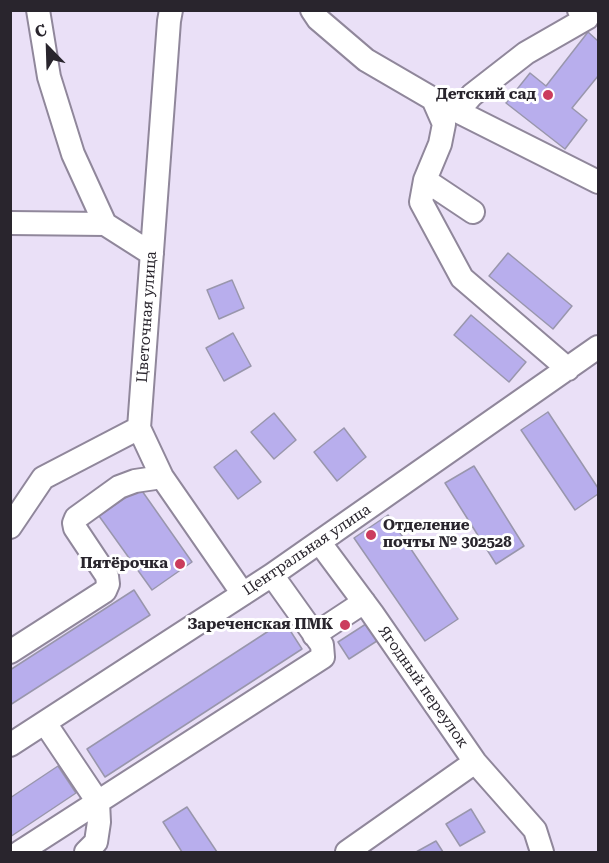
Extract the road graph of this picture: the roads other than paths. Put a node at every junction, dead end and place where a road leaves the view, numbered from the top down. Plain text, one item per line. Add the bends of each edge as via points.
1 (38, 10) edge
2 (171, 10) edge
3 (312, 10) edge
4 (579, 10) edge
5 (433, 99) junction
6 (458, 111) junction
7 (425, 180) junction
8 (598, 182) edge
9 (473, 212) dead end
10 (10, 223) edge
11 (105, 224) junction
12 (152, 254) junction
13 (598, 347) edge
14 (568, 369) junction
15 (139, 428) junction
16 (162, 477) junction
17 (10, 527) edge
18 (320, 543) junction
19 (272, 575) junction
20 (243, 594) junction
21 (364, 602) junction
22 (314, 634) junction
23 (10, 652) edge
24 (45, 723) junction
25 (10, 745) edge
26 (475, 762) junction
27 (98, 802) junction
28 (20, 852) edge
29 (86, 852) edge
30 (347, 852) edge
31 (543, 852) edge

1 - 11 street via 49,77 66,132
2 - 12 street, Цветочная улица
3 - 5 street via 366,60
4 - 6 street via 587,18 526,53 472,95
5 - 6 street
5 - 7 street via 444,124
6 - 8 street
7 - 9 street
7 - 14 street via 421,202 462,278
10 - 11 street
11 - 12 street
12 - 15 street, Цветочная улица
13 - 14 street, Центральная улица
14 - 18 street, Центральная улица
15 - 16 street, Цветочная улица
15 - 17 street via 43,478
16 - 20 street, Цветочная улица
16 - 23 street via 119,488 76,518 75,528 106,576 105,591
18 - 19 street, Центральная улица
18 - 21 street, Ягодный переулок
19 - 20 street, Центральная улица
19 - 22 street
20 - 24 street, Центральная улица
21 - 22 street
21 - 26 street, Ягодный переулок
22 - 27 street via 322,645 323,657
24 - 25 street, Центральная улица
24 - 27 street
26 - 30 street, Ягодный переулок
26 - 31 street via 535,830
27 - 28 street
27 - 29 street via 96,842

